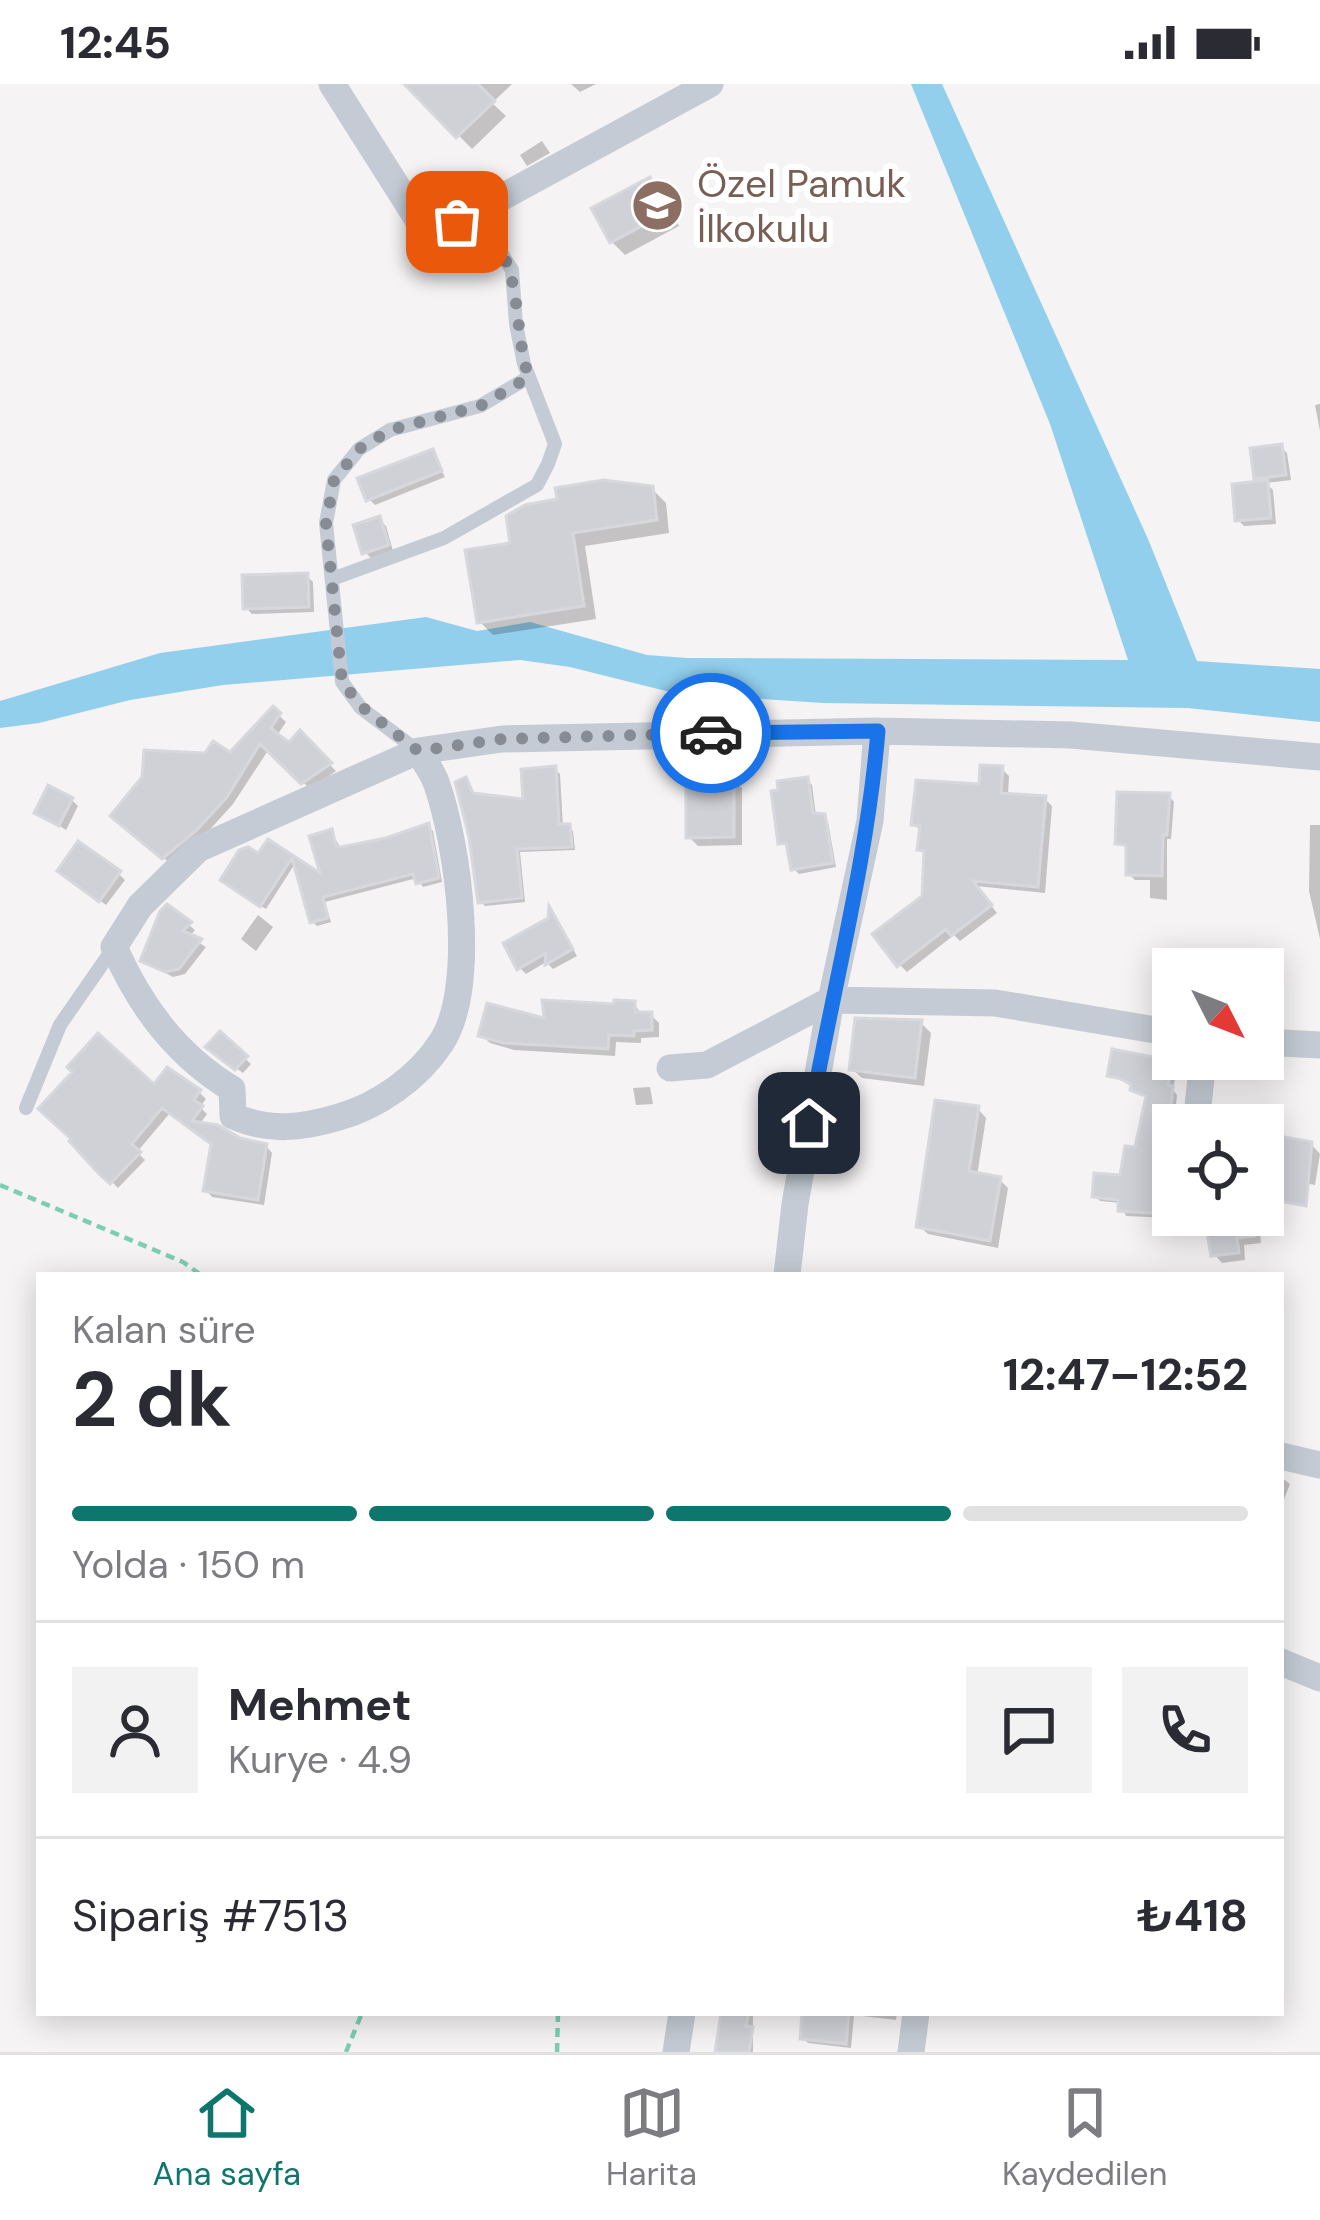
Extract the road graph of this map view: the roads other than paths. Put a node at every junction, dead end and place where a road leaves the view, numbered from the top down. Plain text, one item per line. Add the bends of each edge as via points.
1 (332, 84) edge
2 (710, 84) edge
3 (457, 222) junction
4 (529, 377) junction
5 (332, 579) junction
6 (878, 731) junction
7 (418, 751) junction
8 (1320, 757) edge
9 (114, 947) junction
10 (831, 1000) junction
11 (1152, 1029) edge
12 (1284, 1043) edge
13 (1320, 1046) edge
14 (670, 1068) dead end
15 (26, 1108) dead end
16 (787, 1272) edge
17 (1284, 1457) edge
18 (1320, 1465) edge
19 (1284, 1663) edge
20 (1320, 1678) edge
21 (682, 2016) edge
22 (916, 2016) edge
23 (676, 2052) edge
24 (911, 2052) edge

1 - 3 street via 429,237
2 - 3 street
3 - 4 lane via 495,243 512,270
4 - 5 lane via 480,406 390,430 359,449 334,480 326,524
4 - 5 lane via 555,444 537,485 444,538
5 - 7 lane via 342,682
6 - 7 street via 502,739
6 - 8 street via 1071,735
6 - 10 street via 870,821
7 - 9 street via 198,849 140,906
7 - 9 street via 436,779 454,858 458,997 442,1042 366,1109 305,1127 256,1126 233,1115 232,1089 164,1033
9 - 15 lane via 60,1025
10 - 11 street via 995,1003
10 - 14 street via 707,1065
10 - 16 street
12 - 13 street
17 - 18 street
19 - 20 street
21 - 23 street
22 - 24 street

